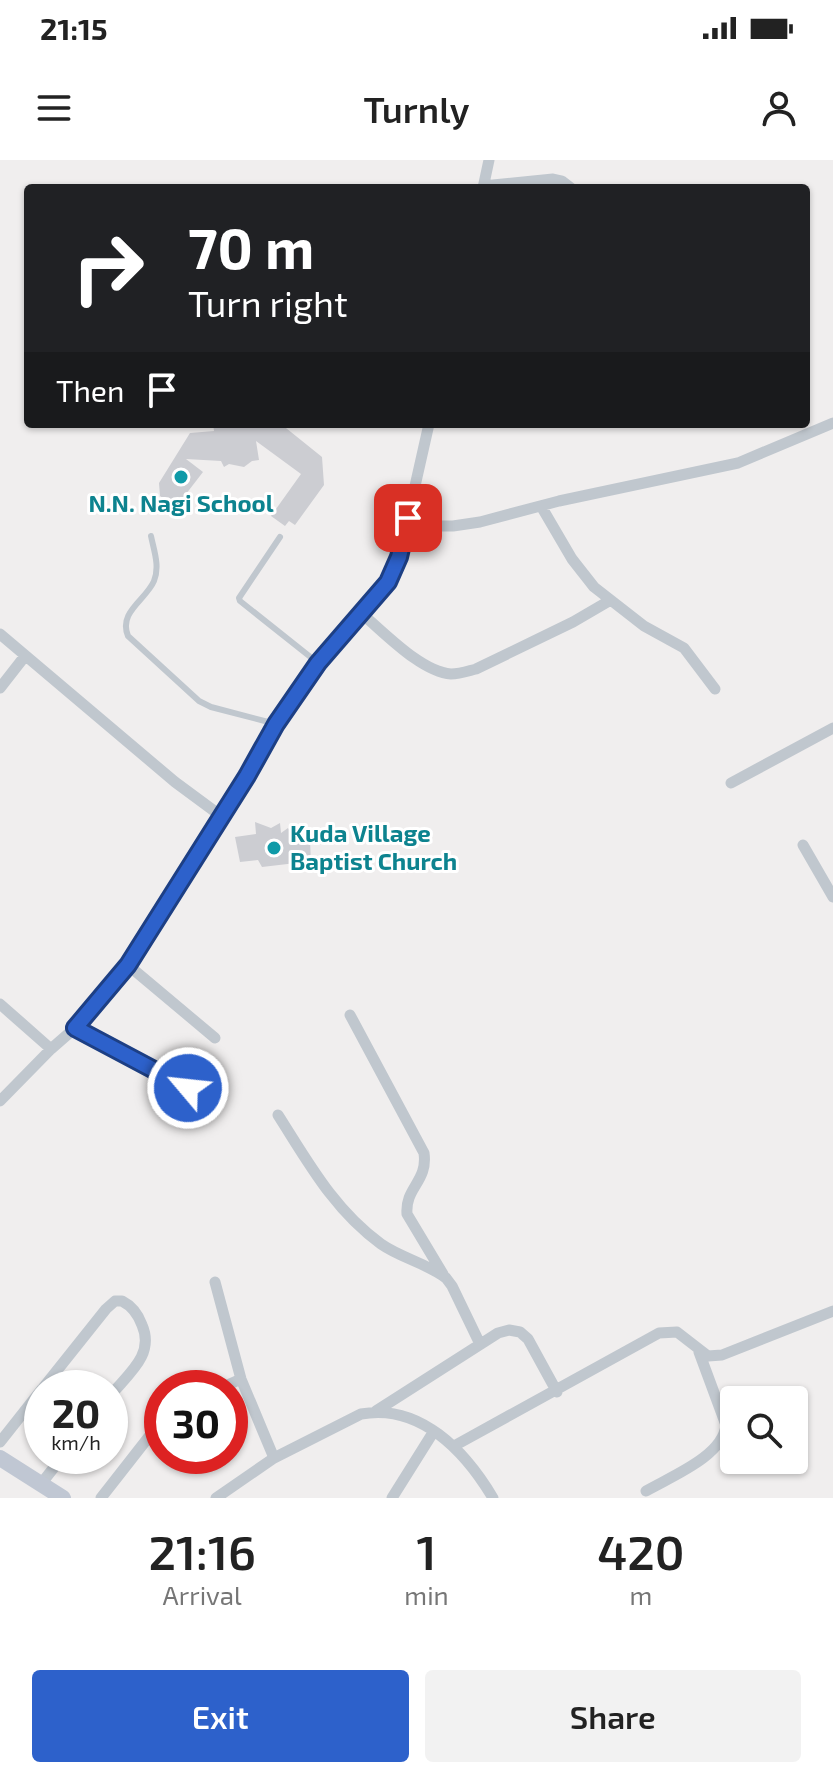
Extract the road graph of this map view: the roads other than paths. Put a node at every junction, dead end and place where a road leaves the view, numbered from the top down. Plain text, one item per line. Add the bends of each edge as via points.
1 (489, 160) edge
2 (484, 184) edge
3 (509, 184) edge
4 (566, 184) edge
5 (833, 423) edge
6 (428, 428) edge
7 (541, 506) junction
8 (408, 518) junction
9 (151, 536) dead end
10 (280, 537) dead end
11 (609, 601) junction
12 (362, 614) junction
13 (0, 634) edge
14 (25, 656) junction
15 (318, 663) junction
16 (0, 688) edge
17 (715, 689) dead end
18 (276, 724) junction
19 (833, 728) edge
20 (731, 783) dead end
21 (221, 816) junction
22 (803, 845) dead end
23 (833, 897) edge
24 (128, 965) junction
25 (0, 1004) edge
26 (350, 1015) dead end
27 (75, 1028) junction
28 (215, 1038) dead end
29 (51, 1049) junction
30 (188, 1088) dead end
31 (0, 1101) edge
32 (278, 1115) dead end
33 (446, 1278) junction
34 (215, 1282) dead end
35 (833, 1311) edge
36 (480, 1344) junction
37 (699, 1352) junction
38 (57, 1370) edge
39 (239, 1370) edge
40 (128, 1372) edge
41 (557, 1392) junction
42 (248, 1396) edge
43 (24, 1411) edge
44 (376, 1411) junction
45 (434, 1431) junction
46 (0, 1442) edge
47 (144, 1443) edge
48 (454, 1446) junction
49 (0, 1458) edge
50 (274, 1458) junction
51 (49, 1474) edge
52 (41, 1484) junction
53 (646, 1491) dead end
54 (63, 1498) edge
55 (101, 1498) edge
56 (216, 1498) edge
57 (392, 1498) edge
58 (493, 1498) edge

1 - 2 street
3 - 4 street via 553,179
5 - 7 street via 738,463
6 - 8 street
7 - 8 street via 453,526
7 - 11 street via 572,559
8 - 12 street via 395,568
9 - 18 lane via 155,576 128,616 128,636 199,701
10 - 15 lane via 239,598
11 - 12 street via 460,673 436,671
11 - 17 street via 684,648
12 - 15 street
13 - 14 street
14 - 16 street
14 - 21 street
15 - 18 street
18 - 21 street
19 - 20 street
21 - 24 street
22 - 23 street
24 - 27 street
24 - 28 street
25 - 29 street
26 - 33 street via 424,1153 426,1167 406,1204 407,1214
27 - 29 street
27 - 30 street
29 - 31 street
32 - 33 street via 344,1212 380,1243
33 - 36 street
34 - 39 street
35 - 37 street via 722,1355
36 - 41 street via 509,1330 520,1332
36 - 44 street
37 - 41 street via 677,1332 659,1333
37 - 53 street via 725,1434 711,1453
38 - 40 street via 106,1309 122,1301 138,1315 147,1337 146,1349
41 - 48 street
42 - 50 street
43 - 46 street
44 - 45 street via 407,1416
44 - 50 street
45 - 48 street
45 - 57 street
47 - 55 street
48 - 58 street
49 - 52 main road
50 - 56 street
51 - 52 street
52 - 54 main road

